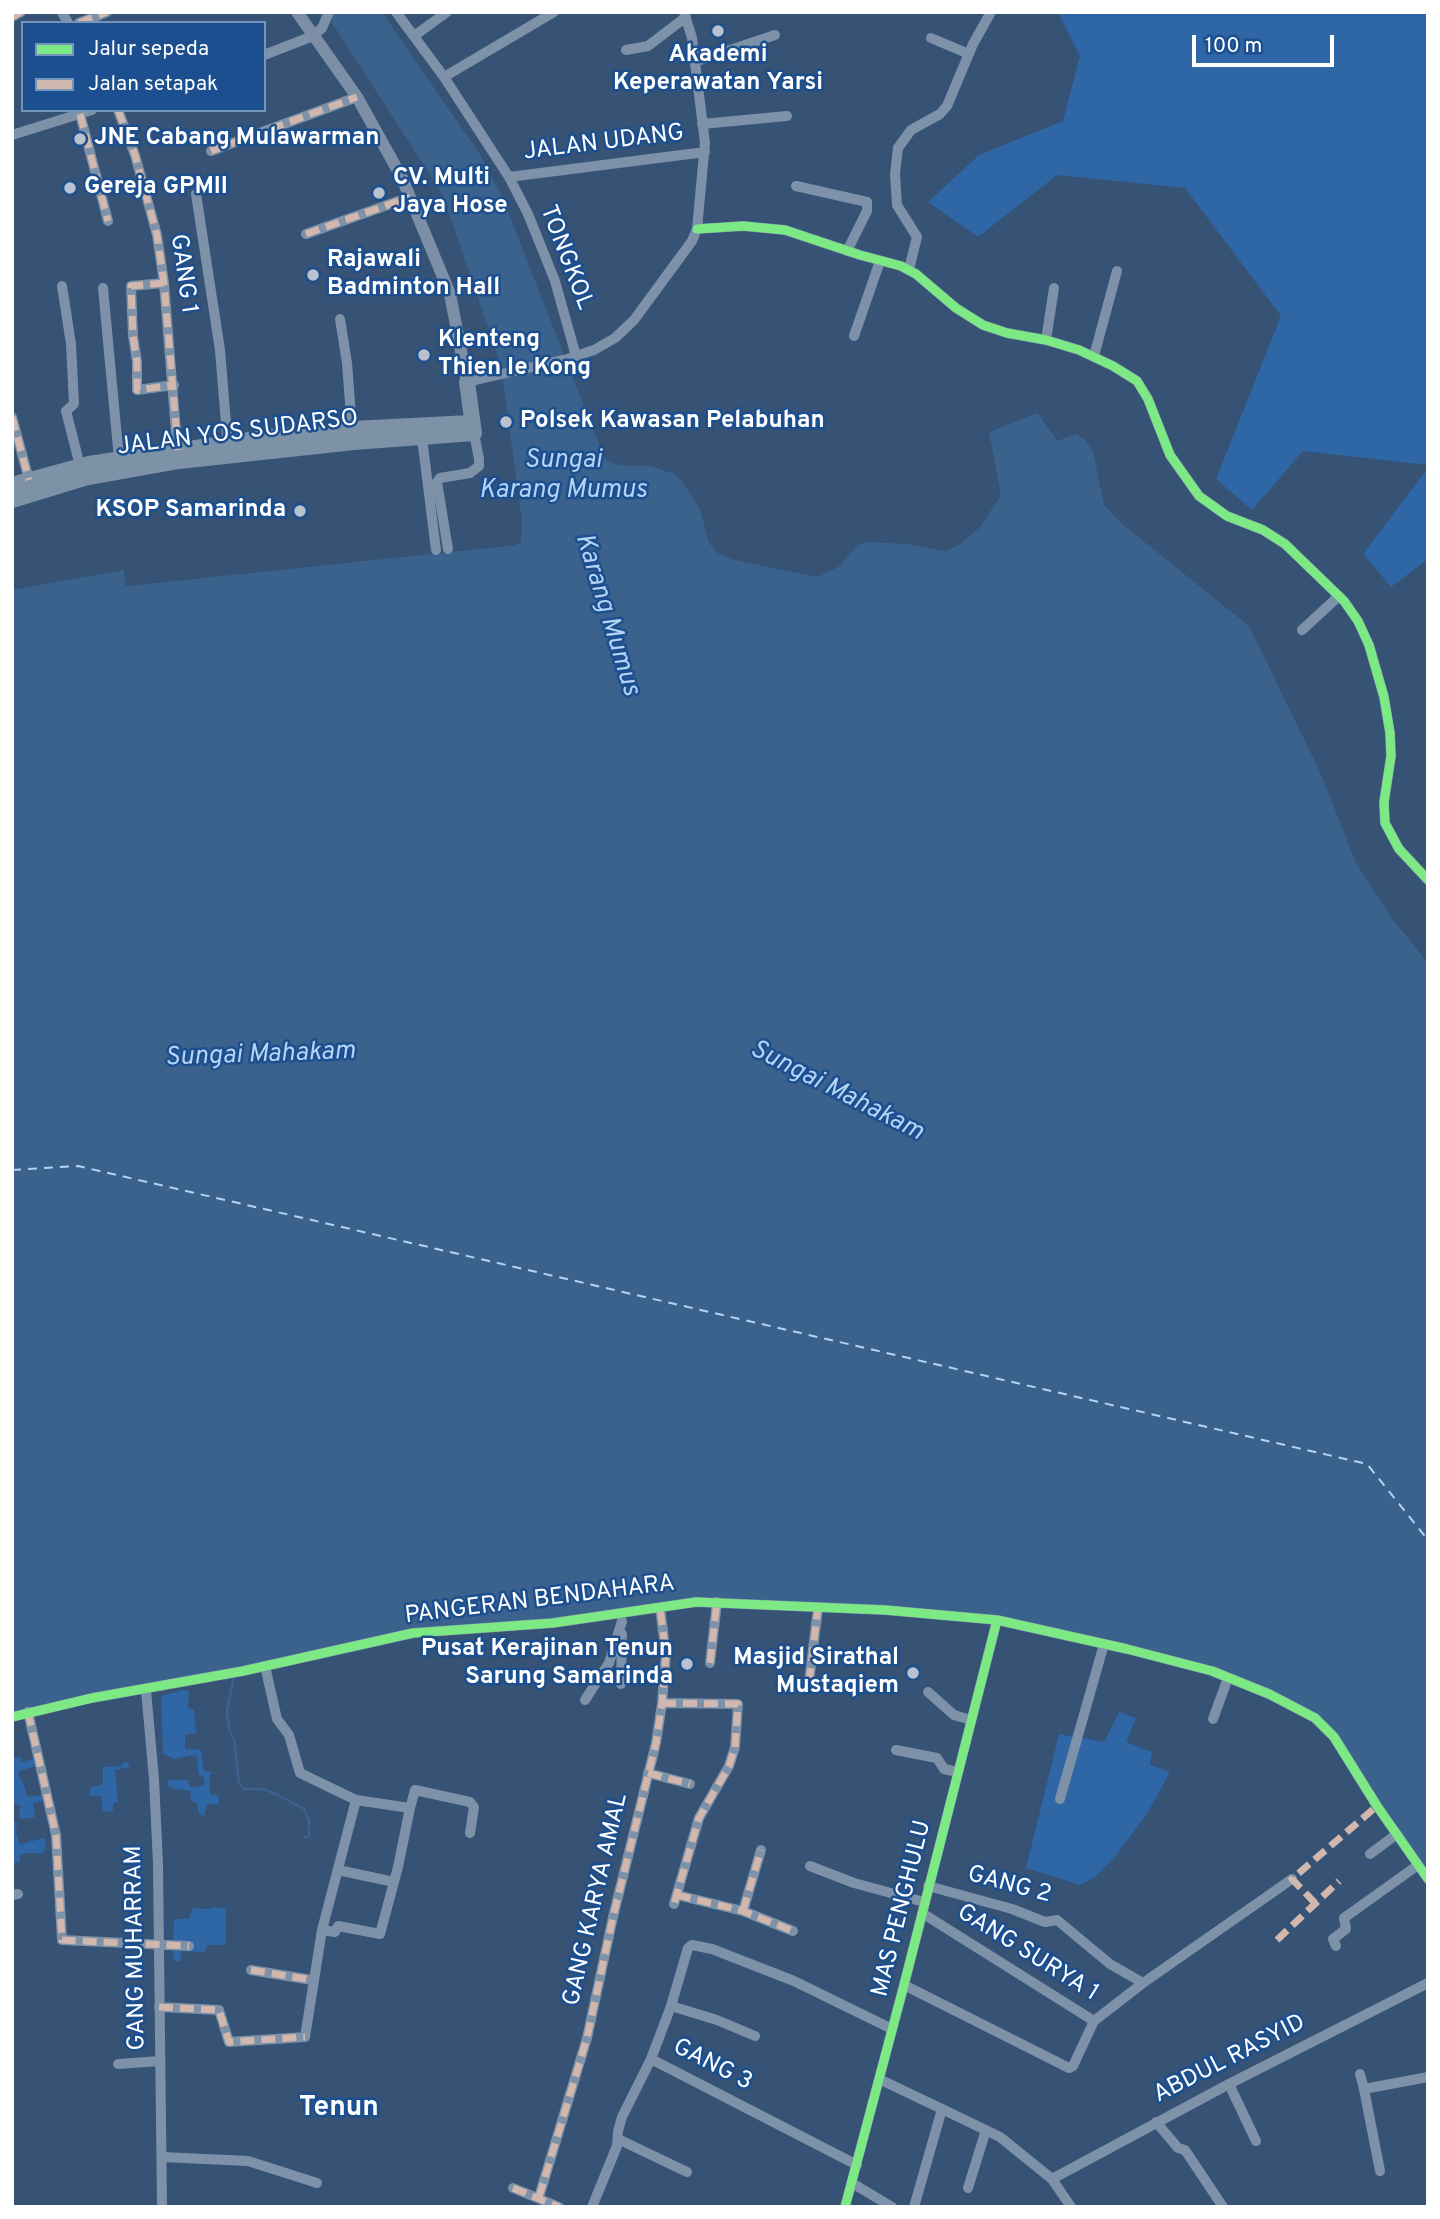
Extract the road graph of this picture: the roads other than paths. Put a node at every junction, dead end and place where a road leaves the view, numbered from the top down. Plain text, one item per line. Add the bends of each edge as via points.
1 (21, 12) edge
2 (107, 12) edge
3 (297, 12) edge
4 (329, 12) edge
5 (447, 12) edge
6 (554, 12) edge
7 (991, 12) edge
8 (397, 13) edge
9 (685, 14) edge
10 (12, 17) edge
11 (84, 21) edge
12 (775, 35) dead end
13 (313, 36) junction
14 (414, 36) junction
15 (930, 38) dead end
16 (625, 50) dead end
17 (266, 54) edge
18 (969, 54) junction
19 (694, 62) junction
20 (444, 77) junction
21 (357, 97) junction
22 (86, 112) edge
23 (119, 112) edge
24 (787, 116) dead end
25 (702, 124) junction
26 (12, 135) edge
27 (211, 151) dead end
28 (705, 152) junction
29 (509, 177) junction
30 (796, 186) dead end
31 (196, 194) dead end
32 (410, 197) junction
33 (108, 221) dead end
34 (697, 229) junction
35 (306, 234) dead end
36 (847, 251) junction
37 (880, 261) junction
38 (909, 270) junction
39 (1118, 271) dead end
40 (164, 283) junction
41 (62, 286) dead end
42 (103, 288) dead end
43 (1055, 288) dead end
44 (340, 319) dead end
45 (855, 336) dead end
46 (1046, 340) junction
47 (1094, 356) junction
48 (572, 357) junction
49 (467, 382) junction
50 (174, 385) junction
51 (12, 417) edge
52 (473, 428) junction
53 (352, 429) junction
54 (422, 438) junction
55 (228, 449) junction
56 (178, 455) junction
57 (120, 459) junction
58 (80, 466) junction
59 (29, 480) junction
60 (12, 485) edge
61 (12, 500) edge
62 (448, 549) dead end
63 (436, 550) dead end
64 (1339, 596) junction
65 (1302, 631) dead end
66 (1428, 880) edge
67 (717, 1602) junction
68 (660, 1608) junction
69 (818, 1608) junction
70 (622, 1616) junction
71 (997, 1620) junction
72 (1104, 1644) junction
73 (710, 1663) dead end
74 (265, 1666) junction
75 (1228, 1678) junction
76 (809, 1682) dead end
77 (621, 1684) dead end
78 (146, 1689) junction
79 (928, 1692) dead end
80 (585, 1700) dead end
81 (662, 1703) junction
82 (28, 1712) junction
83 (12, 1717) edge
84 (1213, 1718) dead end
85 (966, 1719) junction
86 (896, 1750) dead end
87 (952, 1771) junction
88 (648, 1773) junction
89 (690, 1784) dead end
90 (1060, 1799) dead end
91 (356, 1800) junction
92 (410, 1808) junction
93 (470, 1833) dead end
94 (1397, 1834) junction
95 (761, 1850) dead end
96 (1370, 1854) dead end
97 (1418, 1865) junction
98 (810, 1866) dead end
99 (338, 1870) junction
100 (1292, 1879) dead end
101 (1428, 1879) edge
102 (394, 1882) junction
103 (928, 1886) junction
104 (923, 1908) junction
105 (743, 1911) junction
106 (322, 1930) junction
107 (793, 1931) dead end
108 (160, 1943) junction
109 (189, 1946) dead end
110 (1336, 1946) dead end
111 (251, 1970) dead end
112 (312, 1980) junction
113 (1143, 1983) junction
114 (1428, 1983) edge
115 (904, 1985) junction
116 (671, 2006) junction
117 (159, 2007) junction
118 (1094, 2021) junction
119 (892, 2029) junction
120 (755, 2036) dead end
121 (651, 2059) junction
122 (160, 2061) junction
123 (118, 2064) dead end
124 (1360, 2074) dead end
125 (1428, 2077) edge
126 (879, 2079) junction
127 (1229, 2084) junction
128 (1364, 2089) junction
129 (942, 2109) junction
130 (1156, 2122) junction
131 (986, 2130) junction
132 (618, 2139) junction
133 (1256, 2141) dead end
134 (162, 2157) junction
135 (857, 2165) junction
136 (1380, 2171) dead end
137 (687, 2172) dead end
138 (1052, 2179) junction
139 (317, 2183) dead end
140 (852, 2183) junction
141 (513, 2188) dead end
142 (968, 2188) dead end
143 (538, 2197) junction
144 (162, 2207) edge
145 (559, 2207) edge
146 (592, 2207) edge
147 (845, 2207) edge
148 (892, 2207) edge
149 (914, 2207) edge
150 (1071, 2207) edge
151 (1223, 2207) edge

1 - 10 street
2 - 11 street
3 - 13 main road
4 - 13 street
5 - 14 street
6 - 20 street
7 - 18 street
8 - 14 street, TONGKOL
9 - 16 street via 648,46
9 - 19 street
12 - 19 street
13 - 17 street
13 - 21 main road
14 - 20 street, TONGKOL
15 - 18 street
18 - 38 street via 947,106 911,130 898,148 897,205 916,237
19 - 25 street
20 - 29 street, TONGKOL
21 - 27 street
21 - 32 main road
22 - 26 street
22 - 33 street
23 - 40 street, GANG 1 via 150,207
24 - 25 street
25 - 28 street
28 - 29 street, JALAN UDANG
28 - 34 street
29 - 48 street, TONGKOL via 539,236 555,281
30 - 36 street via 867,202
31 - 55 street via 220,350
32 - 35 street
32 - 49 main road via 450,294
34 - 36 street via 766,227
34 - 48 street via 629,326 605,344
36 - 37 street
37 - 38 street
37 - 45 street
38 - 46 street via 984,325
39 - 47 street
40 - 50 street, GANG 1
40 - 50 street via 131,286 137,390
41 - 58 street via 74,404 66,411
42 - 57 street
43 - 46 street
44 - 53 street
46 - 47 street
47 - 64 street via 1143,388 1170,455 1199,496 1227,516 1285,544
48 - 49 street
49 - 52 highway
50 - 56 street, GANG 1
51 - 59 street
52 - 53 highway, JALAN YOS SUDARSO
52 - 54 highway, JALAN YOS SUDARSO
52 - 62 street via 479,466 437,482
53 - 55 highway, JALAN YOS SUDARSO
54 - 55 highway, JALAN YOS SUDARSO
54 - 63 street
55 - 56 highway, JALAN YOS SUDARSO
56 - 57 highway, JALAN YOS SUDARSO
56 - 61 highway, JALAN YOS SUDARSO
57 - 58 highway, JALAN YOS SUDARSO
58 - 59 highway, JALAN YOS SUDARSO
59 - 60 highway, JALAN YOS SUDARSO
64 - 65 street
64 - 66 street via 1369,645 1387,712 1391,756 1385,822 1399,849
67 - 68 street, PANGERAN BENDAHARA
67 - 69 street, PANGERAN BENDAHARA
67 - 73 street
68 - 70 street, PANGERAN BENDAHARA
68 - 81 street, GANG KARYA AMAL via 666,1654
69 - 71 street, PANGERAN BENDAHARA
69 - 76 street
70 - 74 street, PANGERAN BENDAHARA via 413,1633
70 - 77 street
70 - 80 street via 609,1663
71 - 72 street, PANGERAN BENDAHARA
71 - 85 street, MAS PENGHULU
72 - 75 street, PANGERAN BENDAHARA
72 - 90 street
74 - 78 street, PANGERAN BENDAHARA
74 - 91 street via 277,1719 289,1735 298,1771
75 - 84 street
75 - 94 street, PANGERAN BENDAHARA via 1269,1694 1327,1729
78 - 82 street, PANGERAN BENDAHARA
78 - 108 street, GANG MUHARRAM
79 - 85 street via 948,1711
81 - 88 street, GANG KARYA AMAL
81 - 105 street via 738,1703 736,1747 699,1818 675,1899
82 - 83 street, PANGERAN BENDAHARA
82 - 108 street via 56,1835 62,1939
85 - 87 street, MAS PENGHULU
86 - 87 street via 937,1758 941,1767
87 - 103 street, MAS PENGHULU
88 - 89 street
88 - 143 street, GANG KARYA AMAL via 587,2038
91 - 92 street
91 - 99 street
92 - 93 street via 415,1790 470,1802 474,1807
92 - 102 street
94 - 96 street
94 - 97 street, PANGERAN BENDAHARA
95 - 105 street
97 - 101 street, PANGERAN BENDAHARA
97 - 110 street via 1344,1918 1346,1928 1334,1939
98 - 104 street, GANG SURYA 1
99 - 102 street
99 - 106 street
100 - 113 street, GANG SURYA 1
102 - 106 street via 379,1935 338,1926 335,1932
103 - 104 street, MAS PENGHULU
103 - 113 street, GANG 2 via 1045,1922 1057,1920 1110,1964
104 - 115 street, MAS PENGHULU
104 - 118 street, GANG SURYA 1
105 - 107 street
106 - 112 street
108 - 109 street
108 - 117 street, GANG MUHARRAM
111 - 112 street
112 - 117 street via 305,2037 229,2042 219,2010
113 - 118 street, GANG SURYA 1
114 - 127 street, ABDUL RASYID
115 - 118 street via 1069,2068
115 - 119 street, MAS PENGHULU
116 - 119 street, GANG 3 via 688,1948 696,1946 794,1980
116 - 120 street
116 - 121 street, GANG 3
117 - 122 street, GANG MUHARRAM
119 - 126 street, MAS PENGHULU
121 - 132 street via 622,2117
121 - 135 street, GANG 3
122 - 123 street
122 - 134 street, GANG MUHARRAM
124 - 128 street
125 - 128 street
126 - 129 street
126 - 135 street, MAS PENGHULU
127 - 130 street, ABDUL RASYID
127 - 133 street
128 - 136 street
129 - 131 street
129 - 149 street
130 - 138 street, ABDUL RASYID
130 - 151 street via 1185,2150
131 - 138 street
131 - 142 street
132 - 137 street
132 - 146 street
134 - 139 street via 248,2161
134 - 144 street, GANG MUHARRAM
135 - 140 street, MAS PENGHULU
138 - 150 street
140 - 147 street, MAS PENGHULU
140 - 148 street
141 - 143 street
143 - 145 street

